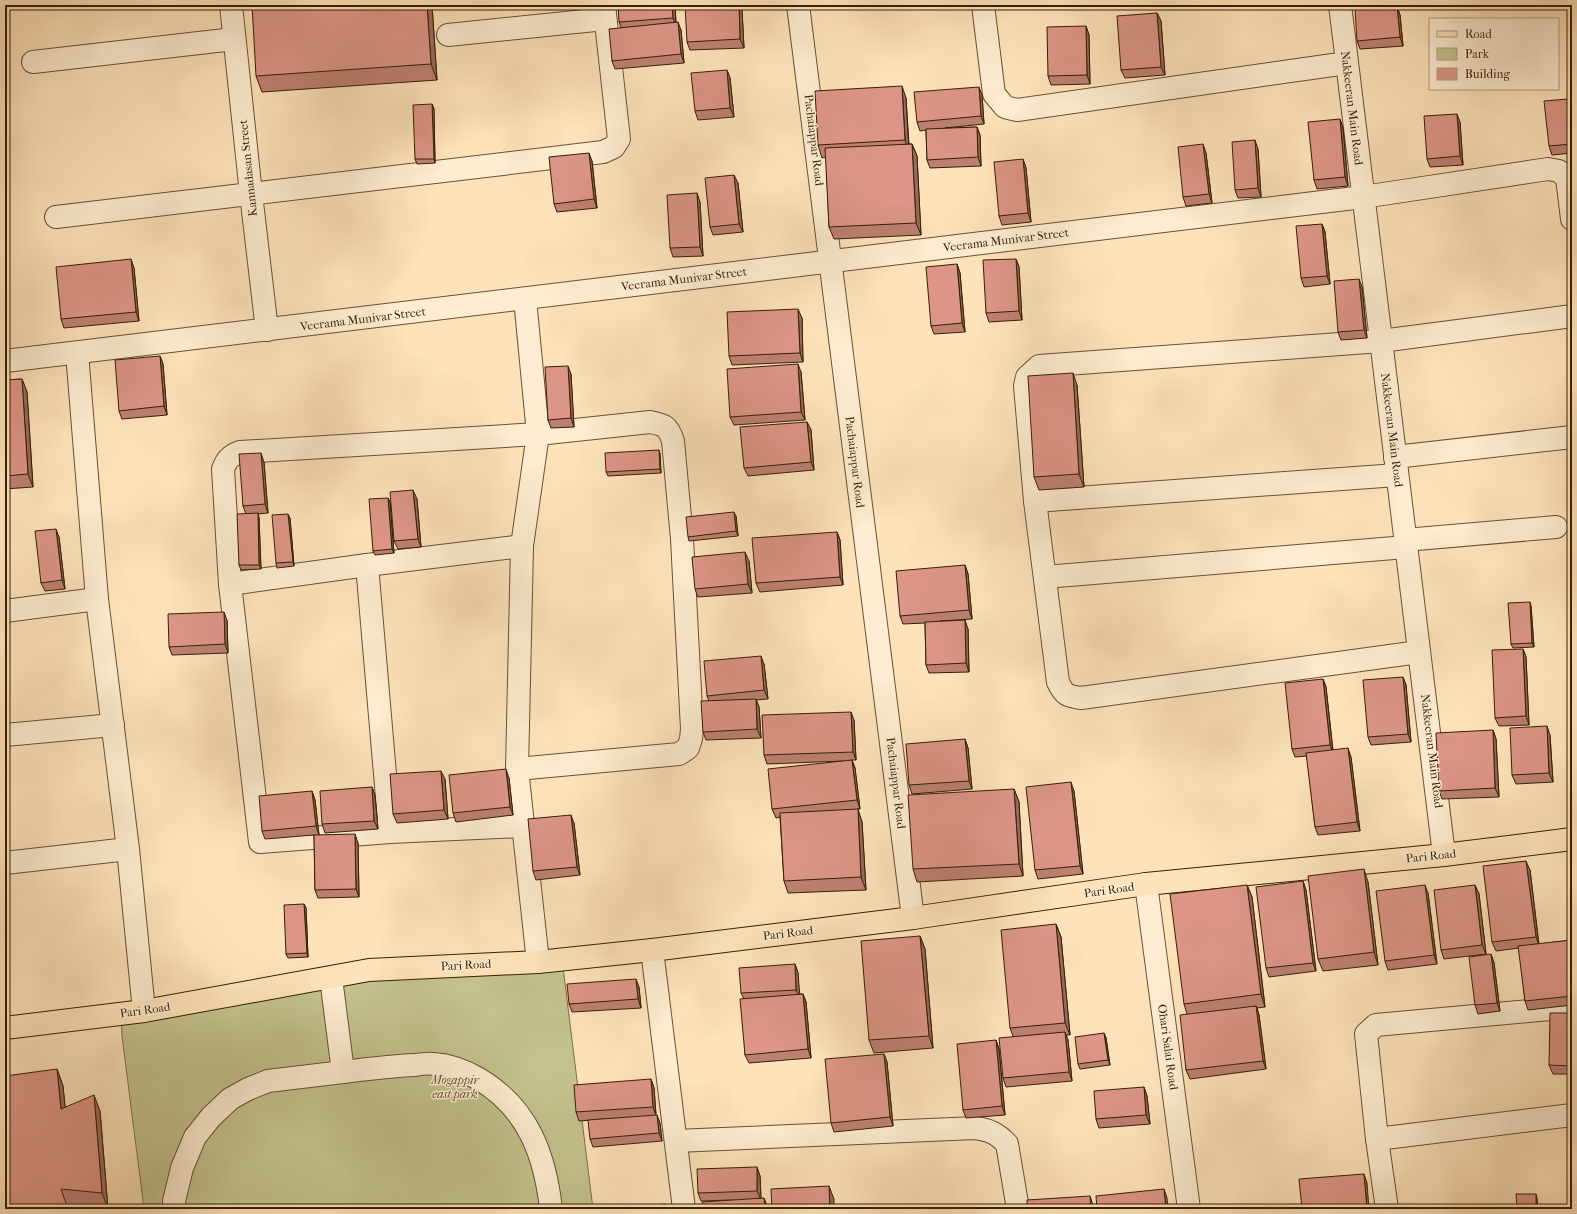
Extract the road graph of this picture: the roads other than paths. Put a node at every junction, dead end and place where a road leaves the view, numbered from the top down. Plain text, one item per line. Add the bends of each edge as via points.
1 (231, 5) edge
2 (798, 5) edge
3 (983, 5) edge
4 (1340, 5) edge
5 (604, 12) edge
6 (448, 34) dead end
7 (234, 39) junction
8 (33, 62) dead end
9 (1347, 63) junction
10 (251, 194) junction
11 (1363, 197) junction
12 (56, 217) dead end
13 (1572, 219) edge
14 (830, 261) junction
15 (525, 299) junction
16 (1572, 316) edge
17 (267, 330) junction
18 (1381, 342) junction
19 (77, 353) junction
20 (5, 361) edge
21 (538, 434) junction
22 (1572, 437) edge
23 (1396, 466) junction
24 (1035, 501) junction
25 (1556, 527) dead end
26 (1406, 544) junction
27 (522, 546) junction
28 (367, 565) junction
29 (1045, 578) junction
30 (230, 584) junction
31 (97, 599) junction
32 (5, 611) edge
33 (1419, 652) junction
34 (113, 725) junction
35 (5, 735) edge
36 (517, 769) junction
37 (522, 826) junction
38 (390, 832) junction
39 (1572, 839) edge
40 (128, 849) junction
41 (1444, 855) junction
42 (5, 863) edge
43 (1146, 884) junction
44 (913, 918) junction
45 (652, 950) junction
46 (538, 962) junction
47 (331, 978) junction
48 (1572, 1007) edge
49 (144, 1011) junction
50 (5, 1028) edge
51 (343, 1072) junction
52 (1572, 1115) edge
53 (1377, 1139) junction
54 (676, 1141) junction
55 (175, 1209) edge
56 (551, 1209) edge
57 (684, 1209) edge
58 (1018, 1209) edge
59 (1190, 1209) edge
60 (1387, 1209) edge

1 - 7 street, Kannadasan Street
2 - 14 street, Pachaiappar Road
3 - 9 street via 994,94 1005,107 1017,110
4 - 9 street, Nakkeeran Main Road
5 - 6 street
5 - 10 street via 619,139 614,147 603,152
7 - 8 street
7 - 10 street, Kannadasan Street
9 - 11 street, Nakkeeran Main Road
10 - 12 street
10 - 17 street, Kannadasan Street
11 - 13 street, Veerama Munivar Street via 1548,169 1559,171 1567,178
11 - 14 street, Veerama Munivar Street
11 - 18 street, Nakkeeran Main Road
14 - 15 street, Veerama Munivar Street
14 - 44 street, Pachaiappar Road
15 - 17 street, Veerama Munivar Street
15 - 21 street
16 - 18 street
17 - 19 street, Veerama Munivar Street
18 - 23 street, Nakkeeran Main Road
18 - 24 street via 1039,366 1027,377 1025,386
19 - 20 street, Veerama Munivar Street
19 - 31 street
21 - 27 street
21 - 30 street via 240,452 232,455 226,460 223,469
21 - 36 street via 650,422 663,424 670,431 682,539 692,729 688,748 679,754
22 - 23 street
23 - 24 street
23 - 26 street, Nakkeeran Main Road
24 - 29 street
25 - 26 street
26 - 29 street
26 - 33 street, Nakkeeran Main Road
27 - 28 street
27 - 36 street
28 - 30 street
28 - 38 street
29 - 33 street via 1058,682 1068,696 1082,698
30 - 38 street via 260,842
31 - 32 street
31 - 34 street
33 - 41 street, Nakkeeran Main Road
34 - 35 street
34 - 40 street
36 - 37 street
37 - 38 street
37 - 46 street
39 - 41 main road, Pari Road
40 - 42 street
40 - 49 street
41 - 43 main road, Pari Road
43 - 44 main road, Pari Road
43 - 59 street, Ohari Salai Road
44 - 45 main road, Pari Road
45 - 46 main road, Pari Road
45 - 54 street
46 - 47 main road, Pari Road via 368,970
47 - 49 main road, Pari Road
47 - 51 street
48 - 53 street via 1376,1025 1366,1034 1366,1042
49 - 50 main road, Pari Road
51 - 55 street via 268,1081 230,1099 195,1137 182,1168 174,1201
51 - 56 street via 434,1064 463,1070 492,1087 512,1106 528,1127 548,1180
52 - 53 street
53 - 60 street
54 - 57 street
54 - 58 street via 975,1128 1000,1136 1007,1144

